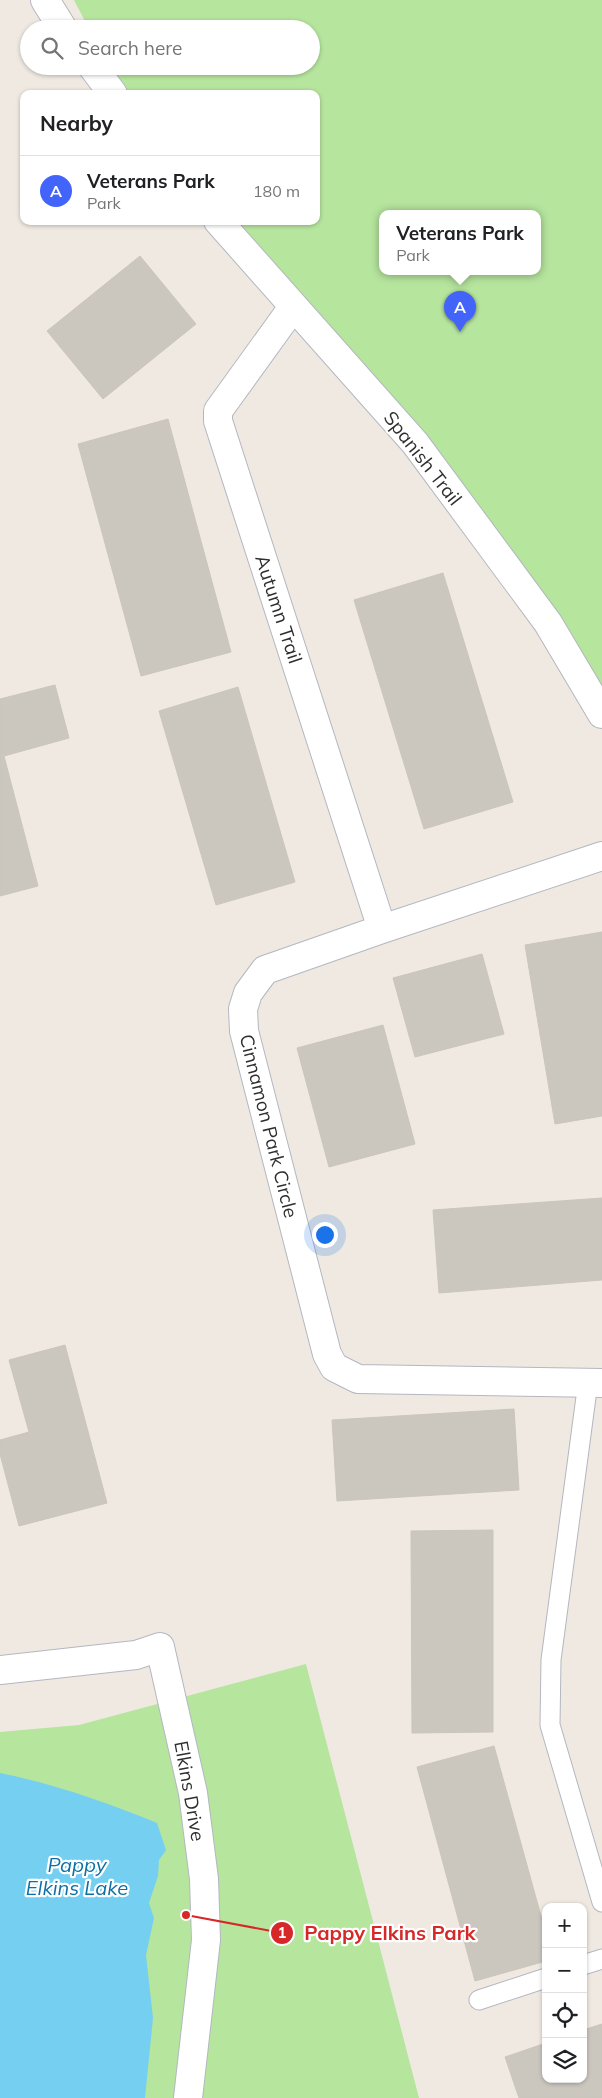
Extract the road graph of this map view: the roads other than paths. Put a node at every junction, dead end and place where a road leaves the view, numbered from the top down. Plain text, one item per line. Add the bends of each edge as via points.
1 (45, 0) edge
2 (57, 20) edge
3 (99, 75) edge
4 (110, 90) edge
5 (221, 225) edge
6 (293, 307) junction
7 (602, 714) edge
8 (602, 856) edge
9 (382, 928) junction
10 (595, 1382) edge
11 (0, 1670) edge
12 (602, 1902) edge
13 (602, 1959) edge
14 (587, 1965) edge
15 (542, 1979) edge
16 (479, 2000) dead end
17 (188, 2098) edge

1 - 2 street
3 - 4 street
5 - 6 street, Spanish Trail
6 - 7 street, Spanish Trail via 415,443 548,623
6 - 9 street, Autumn Trail via 218,411 218,421
8 - 9 street, Cinnamon Park Circle
9 - 10 street, Cinnamon Park Circle via 265,970 248,993 243,1009 244,1031 327,1354 334,1367 358,1379
10 - 12 lane via 551,1660 550,1725
11 - 17 street, Elkins Drive via 136,1654 160,1647 193,1793 204,1879 206,1940
13 - 14 lane
15 - 16 lane

